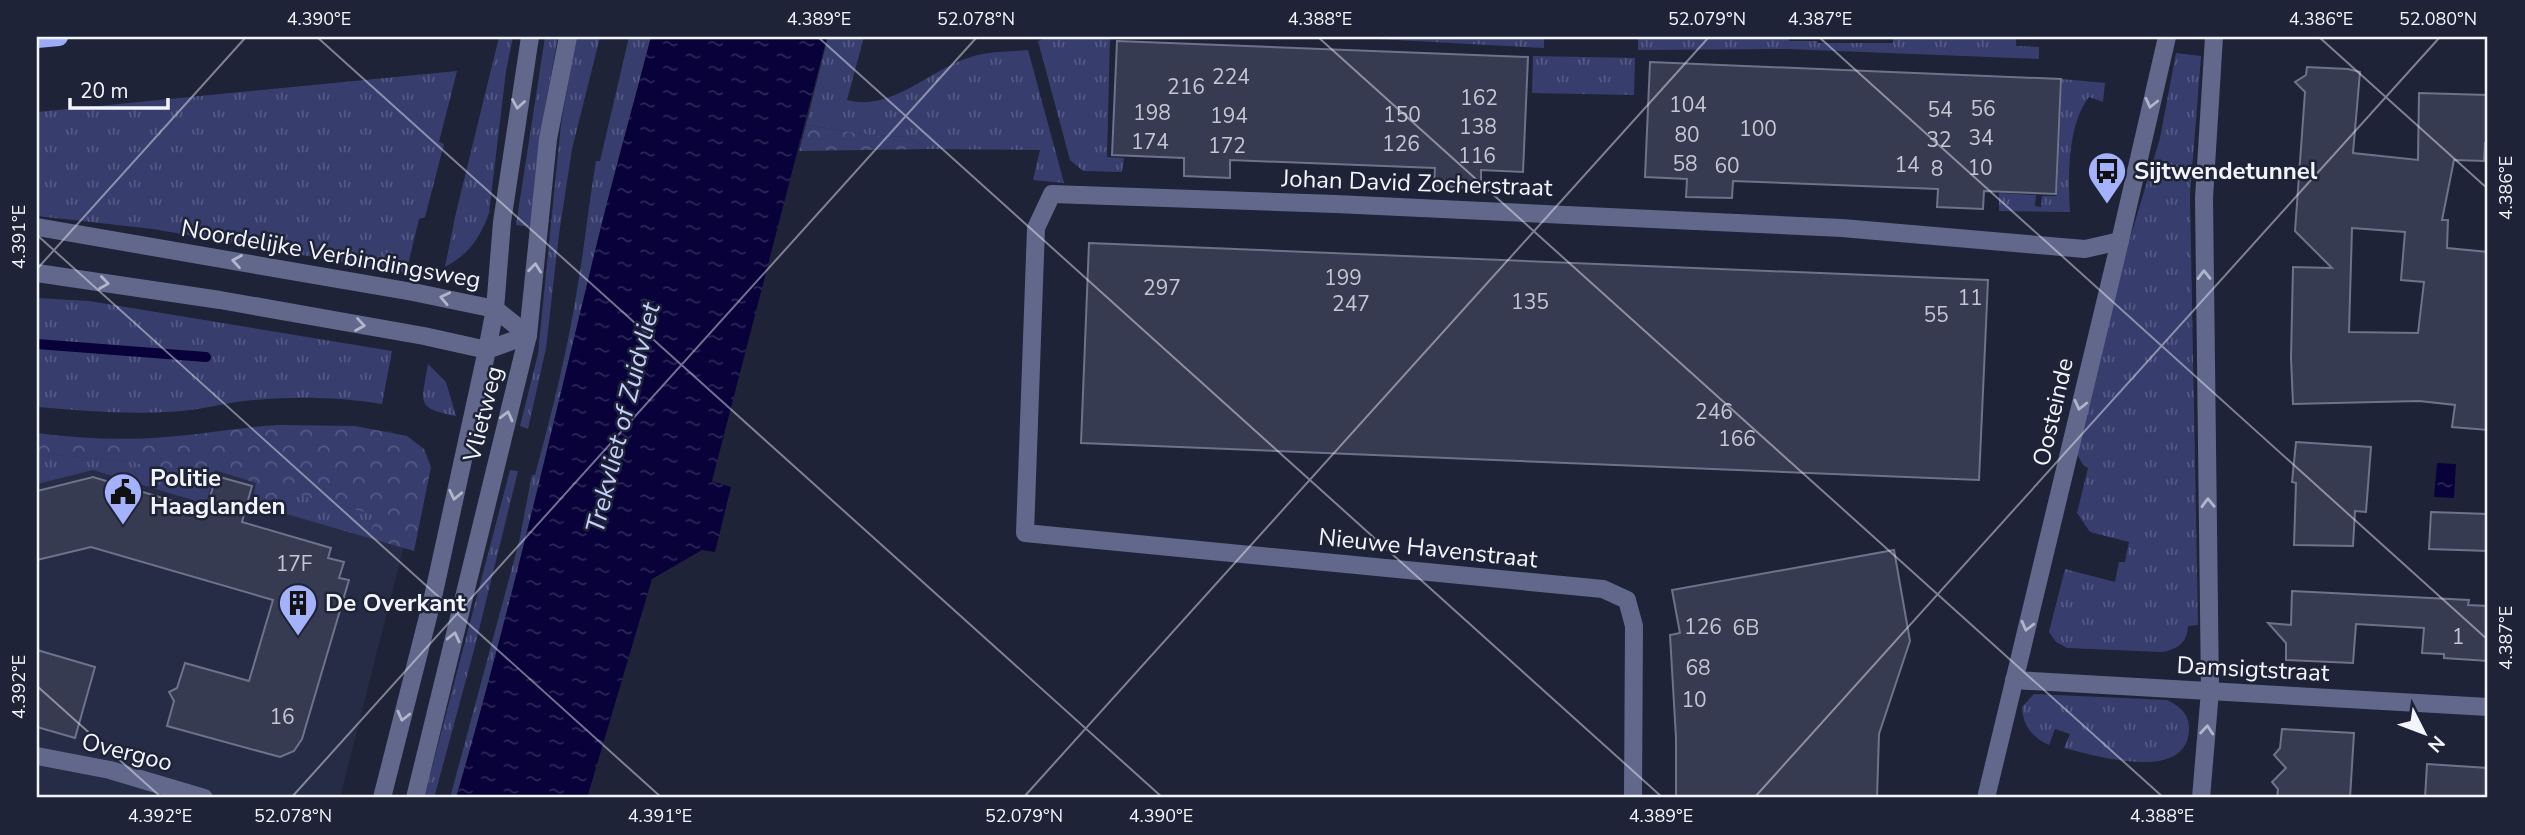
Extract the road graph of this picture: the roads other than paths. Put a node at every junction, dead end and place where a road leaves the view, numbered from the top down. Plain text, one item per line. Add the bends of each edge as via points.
1 (59, 37) edge
2 (530, 37) edge
3 (568, 37) edge
4 (2167, 37) edge
5 (2214, 37) edge
6 (37, 39) edge
7 (37, 227) edge
8 (2120, 241) junction
9 (37, 273) edge
10 (495, 309) junction
11 (528, 335) junction
12 (487, 350) junction
13 (1025, 533) joint
14 (2014, 680) junction
15 (2210, 691) junction
16 (2488, 707) edge
17 (37, 756) edge
18 (204, 798) edge
19 (382, 798) edge
20 (415, 798) edge
21 (1633, 798) edge
22 (1986, 798) edge
23 (2201, 798) edge

1 - 6 main road
2 -> 10 street, Vlietweg via 502,222
11 -> 3 street, Vlietweg via 548,139
4 -> 8 street, Oosteinde
15 -> 5 street via 2204,198
10 -> 7 street, Noordelijke Verbindingsweg
8 - 13 street, Johan David Zocherstraat via 2085,249 1842,228 1052,194 1036,228
8 -> 14 street, Oosteinde
9 -> 12 street via 220,300
10 - 11 street, Noordelijke Verbindingsweg
10 - 12 street, Vlietweg
11 - 12 street
20 -> 11 street, Vlietweg
12 -> 19 street, Vlietweg via 433,597
13 - 21 street, Nieuwe Havenstraat via 1603,589 1627,600 1634,625
14 - 15 street, Damsigtstraat
14 - 22 street, Oosteinde
15 - 16 street, Damsigtstraat
23 -> 15 street
17 - 18 street, Overgoo via 110,770

